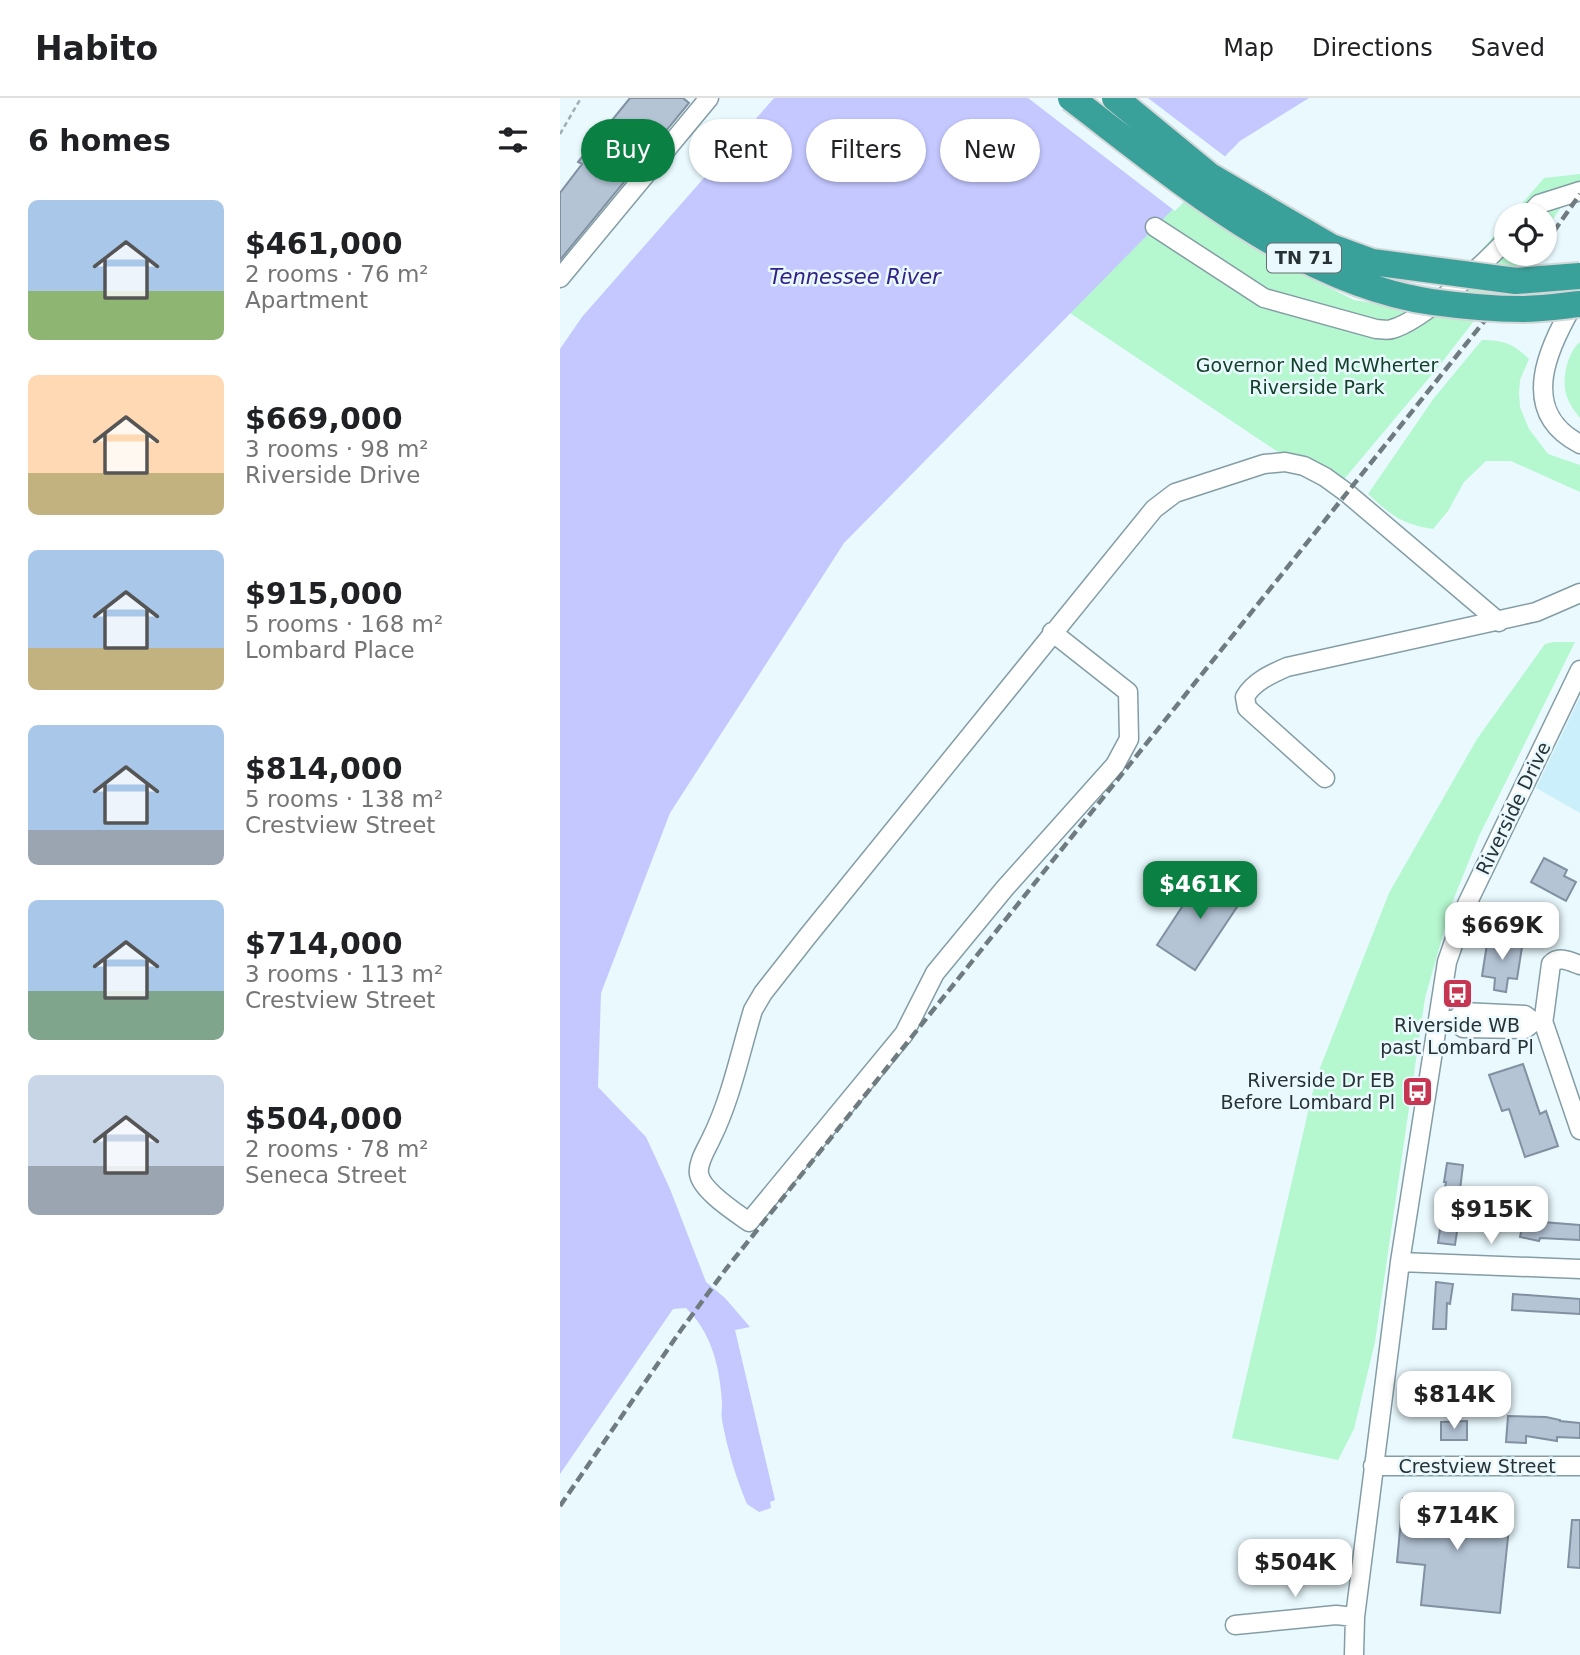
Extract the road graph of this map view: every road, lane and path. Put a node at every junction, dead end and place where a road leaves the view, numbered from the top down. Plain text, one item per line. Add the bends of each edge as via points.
1 (581, 98) edge
2 (709, 98) edge
3 (1070, 98) edge
4 (1115, 98) edge
5 (560, 134) edge
6 (1580, 191) edge
7 (1542, 203) edge
8 (1155, 227) dead end
9 (1494, 253) edge
10 (1580, 276) edge
11 (560, 278) edge
12 (1580, 294) edge
13 (1580, 304) edge
14 (1580, 444) edge
15 (1580, 593) edge
16 (1499, 621) junction
17 (1052, 632) junction
18 (1580, 670) edge
19 (1325, 778) dead end
20 (1580, 965) edge
21 (1446, 1020) junction
22 (1538, 1022) junction
23 (1580, 1130) edge
24 (1400, 1262) junction
25 (1580, 1269) edge
26 (1373, 1466) junction
27 (1580, 1466) edge
28 (1355, 1617) junction
29 (1235, 1625) dead end
30 (1354, 1655) edge

1 - 5 path
2 - 11 street
3 - 13 highway, TN 71, bridge via 1191,190 1280,247 1362,284 1430,302 1521,309
4 - 10 highway, TN 71, bridge via 1210,176 1331,247 1372,262 1516,281
6 - 7 street
8 - 9 street via 1264,298 1376,329 1391,330 1416,318
12 - 14 street via 1560,327 1542,383 1546,408 1555,424
15 - 16 street via 1536,612
16 - 17 street via 1347,493 1304,466 1285,462 1264,464 1175,493 1154,509
16 - 19 street via 1287,667 1249,689 1245,697 1248,708
17 - 17 street via 753,1010 699,1174 716,1197 748,1222 904,1034 934,973 1120,757 1129,739 1128,692
18 - 21 street, Riverside Drive via 1467,904 1447,962
20 - 22 street via 1558,959 1551,964
21 - 22 street via 1463,1028 1525,1029
21 - 24 street, Riverside Drive
22 - 23 street
24 - 25 street
24 - 26 street, Riverside Drive
26 - 27 street, Crestview Street
26 - 28 street, Riverside Drive
28 - 29 street
28 - 30 street, Riverside Drive

